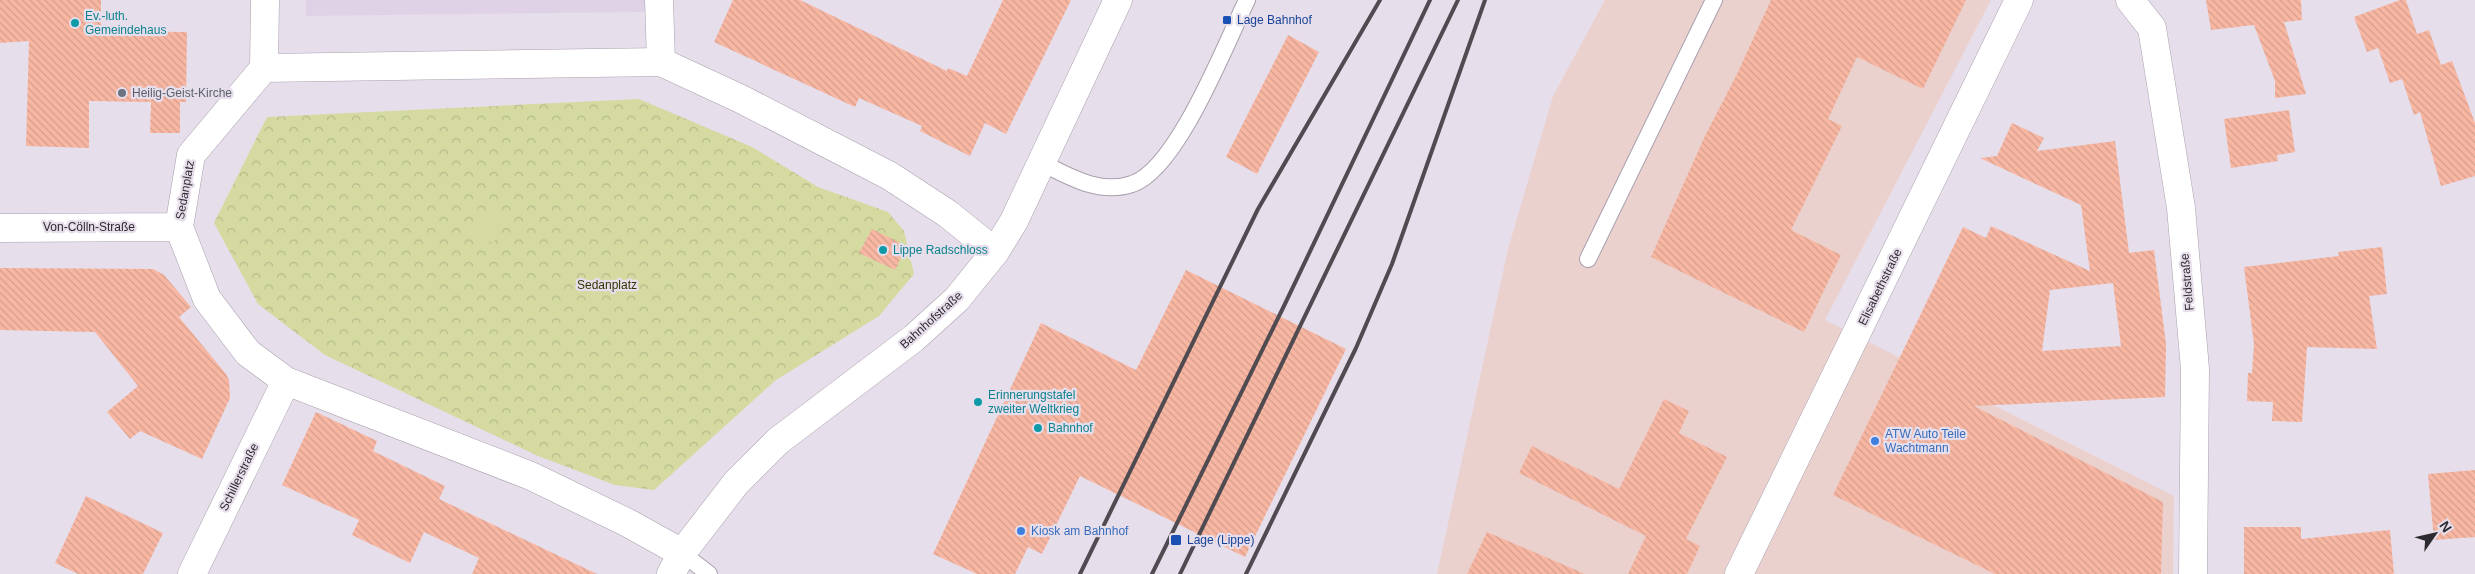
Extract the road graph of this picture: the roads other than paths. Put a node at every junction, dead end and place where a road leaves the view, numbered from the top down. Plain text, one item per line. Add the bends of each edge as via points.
1 (265, 0) edge
2 (659, 0) edge
3 (1118, 0) edge
4 (1247, 0) edge
5 (1714, 0) edge
6 (2019, 0) edge
7 (2130, 0) edge
8 (662, 62) junction
9 (264, 68) junction
10 (1042, 163) junction
11 (0, 228) edge
12 (179, 228) junction
13 (995, 252) junction
14 (1588, 259) dead end
15 (286, 381) junction
16 (676, 564) edge
17 (192, 574) edge
18 (709, 574) edge
19 (1739, 574) edge
20 (2193, 574) edge

1 - 9 street
2 - 8 street
3 - 10 street, Bahnhofstraße
4 - 10 lane via 1184,131 1156,168 1132,184 1100,187
5 - 14 lane
6 - 19 street, Elisabethstraße
7 - 20 street, Feldstraße via 2152,28 2181,208 2195,369
8 - 9 street
8 - 13 street via 890,176 948,214
9 - 12 street, Sedanplatz via 191,155
10 - 13 street, Bahnhofstraße
11 - 12 street, Von-Cölln-Straße
12 - 15 street, Sedanplatz via 207,299 248,353
13 - 16 street, Bahnhofstraße via 957,299 914,338 778,441 736,483
15 - 16 street, Sedanplatz via 531,476 628,523
15 - 17 street, Schillerstraße
16 - 18 lane

